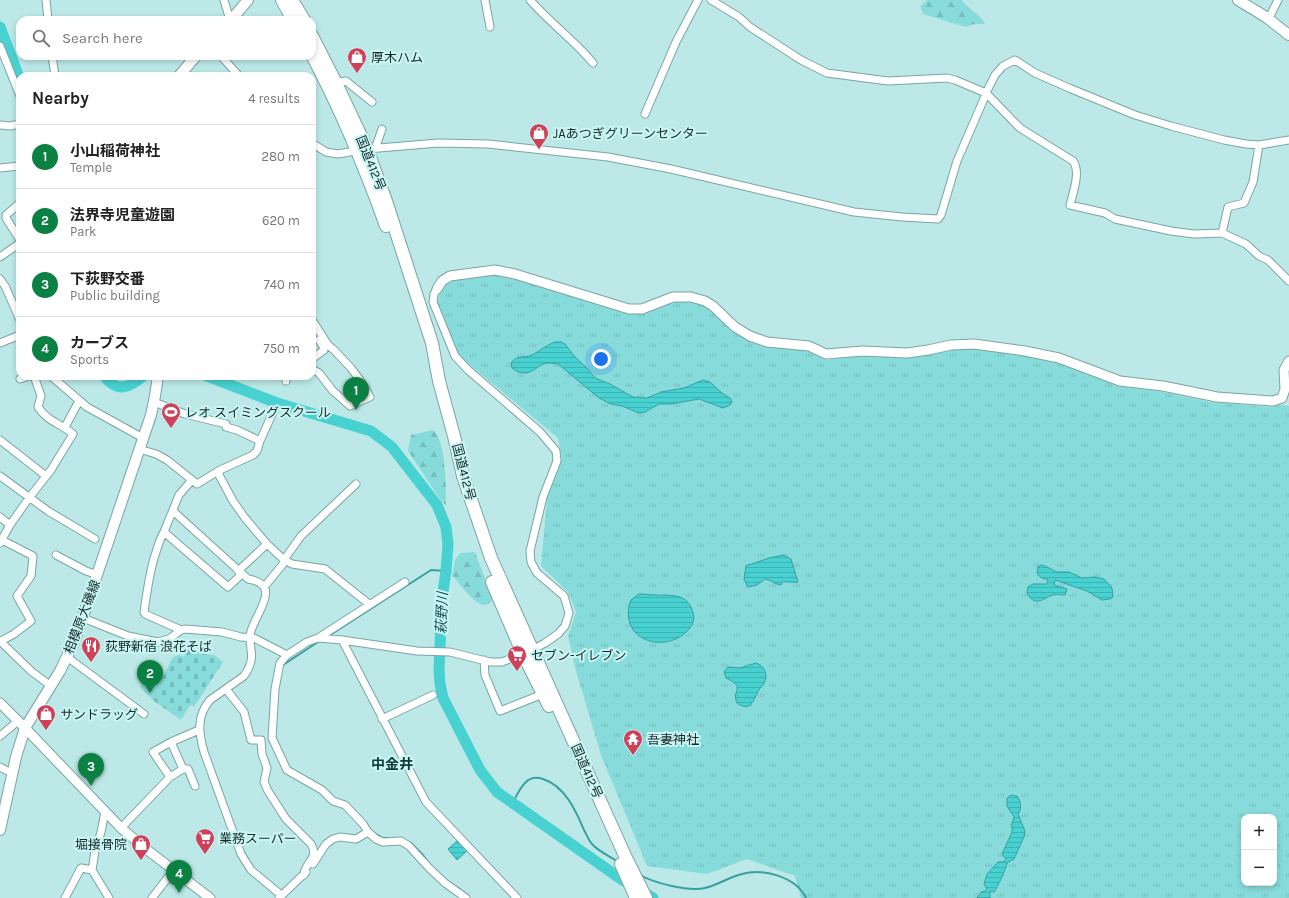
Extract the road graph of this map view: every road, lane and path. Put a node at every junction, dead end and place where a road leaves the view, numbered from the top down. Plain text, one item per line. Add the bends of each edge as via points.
1 (46, 0) edge
2 (224, 0) edge
3 (248, 0) edge
4 (282, 0) edge
5 (292, 0) edge
6 (485, 0) edge
7 (530, 0) edge
8 (698, 0) edge
9 (711, 0) edge
10 (1238, 0) edge
11 (1278, 0) edge
12 (48, 16) edge
13 (230, 16) edge
14 (234, 16) edge
15 (292, 16) edge
16 (302, 16) edge
17 (1266, 17) junction
18 (490, 28) dead end
19 (1289, 35) edge
20 (316, 44) edge
21 (0, 46) edge
22 (53, 60) edge
23 (193, 60) edge
24 (225, 60) edge
25 (315, 60) edge
26 (593, 63) dead end
27 (54, 72) edge
28 (182, 72) edge
29 (235, 72) edge
30 (336, 83) junction
31 (16, 86) edge
32 (986, 94) junction
33 (372, 102) dead end
34 (645, 114) dead end
35 (16, 125) edge
36 (0, 126) edge
37 (382, 129) dead end
38 (1289, 140) edge
39 (1259, 145) junction
40 (316, 147) edge
41 (366, 150) junction
42 (16, 166) edge
43 (0, 168) edge
44 (16, 206) edge
45 (1222, 233) junction
46 (16, 234) edge
47 (16, 246) edge
48 (0, 257) edge
49 (0, 278) edge
50 (1289, 281) edge
51 (437, 289) joint
52 (16, 310) edge
53 (316, 326) edge
54 (16, 336) edge
55 (316, 338) edge
56 (0, 342) edge
57 (316, 357) edge
58 (1289, 361) edge
59 (316, 371) edge
60 (35, 380) edge
61 (55, 380) edge
62 (157, 380) edge
63 (79, 401) junction
64 (154, 402) junction
65 (274, 410) dead end
66 (65, 426) junction
67 (143, 438) junction
68 (0, 440) edge
69 (260, 440) junction
70 (139, 449) junction
71 (220, 470) junction
72 (0, 476) edge
73 (46, 476) junction
74 (191, 481) junction
75 (356, 484) dead end
76 (28, 498) junction
77 (173, 511) junction
78 (0, 517) edge
79 (10, 525) junction
80 (164, 532) junction
81 (95, 539) dead end
82 (1, 541) edge
83 (267, 544) junction
84 (58, 557) dead end
85 (285, 560) junction
86 (240, 572) junction
87 (98, 575) junction
88 (405, 582) dead end
89 (265, 586) junction
90 (369, 604) junction
91 (83, 618) junction
92 (181, 630) junction
93 (249, 638) junction
94 (318, 638) junction
95 (342, 640) junction
96 (1, 641) edge
97 (528, 652) junction
98 (287, 655) junction
99 (67, 657) junction
100 (484, 660) junction
101 (51, 686) junction
102 (226, 689) junction
103 (543, 694) junction
104 (433, 695) dead end
105 (0, 703) edge
106 (144, 714) dead end
107 (382, 718) junction
108 (22, 724) junction
109 (199, 730) junction
110 (0, 736) edge
111 (171, 742) junction
112 (0, 767) edge
113 (183, 769) junction
114 (13, 774) junction
115 (170, 777) junction
116 (194, 786) dead end
117 (105, 812) junction
118 (122, 828) junction
119 (0, 830) edge
120 (368, 832) junction
121 (621, 856) junction
122 (92, 870) junction
123 (173, 871) junction
124 (304, 875) junction
125 (280, 897) edge
126 (65, 898) edge
127 (109, 898) edge
128 (152, 898) edge
129 (210, 898) edge
130 (466, 898) edge
131 (517, 898) edge
132 (636, 898) edge
133 (646, 898) edge

1 - 12 street
2 - 13 street
3 - 14 main road
4 - 15 highway
5 - 16 highway
6 - 18 street
7 - 26 street
8 - 34 street via 673,49
9 - 32 street via 818,70 888,81 947,78
10 - 17 main road
11 - 17 street via 1271,14
17 - 19 main road
20 - 30 highway, 国道412号
21 - 31 street
22 - 27 street
23 - 28 main road
24 - 29 street
25 - 41 highway, 国道412号
30 - 33 street via 346,81
30 - 41 highway, 国道412号
32 - 39 street via 994,75 1003,66 1015,60 1035,73 1135,115 1224,140
32 - 41 street via 958,161 938,219 854,212 671,169 608,157 488,144 438,143
32 - 45 street via 1020,128 1073,161 1077,168 1070,205 1105,212 1115,219 1171,231 1194,234
35 - 36 street
37 - 41 street
38 - 39 street
39 - 45 street via 1253,182 1244,203 1228,207
40 - 41 street via 338,154
41 - 97 highway, 国道412号 via 424,344 456,478 492,583
42 - 43 street
44 - 46 street via 6,215
45 - 50 street via 1246,244 1259,256 1268,260
47 - 48 street
49 - 52 street
51 - 58 street via 445,278 450,276 495,270 630,309 646,308 673,297 691,297 713,306 735,327 750,336 767,342 809,346 826,354 863,351 906,353 951,345 974,344 1059,358 1120,381 1163,386 1217,398 1273,401 1282,398 1285,389 1284,370
51 - 97 street via 433,302 455,356 540,432 556,451 557,461 543,497 530,551 530,562 537,573 564,596 569,613 565,626 558,634
53 - 59 street via 328,345 362,383 370,397 350,406
54 - 56 street
55 - 57 street via 324,348
60 - 66 street via 40,396 38,408 44,416
61 - 63 street
62 - 64 main road, 相模原大磯線
63 - 66 street
63 - 67 street
64 - 67 main road, 相模原大磯線
64 - 69 street via 185,414 226,424 226,427
65 - 69 street
66 - 73 street via 73,434
67 - 70 main road, 相模原大磯線
68 - 73 street
69 - 71 street via 253,455
70 - 74 street via 167,460
70 - 87 main road, 相模原大磯線
71 - 74 street via 196,484
71 - 83 street via 219,475 233,501
72 - 76 street
73 - 76 street
74 - 77 street via 179,495
75 - 85 street via 301,536
76 - 79 street
76 - 81 street
77 - 80 street
77 - 86 street
78 - 79 street
79 - 82 street
80 - 86 street via 211,576 228,587
80 - 92 street via 158,542 148,581 144,612
82 - 96 street via 33,556 31,576 17,596 31,620
83 - 85 street
83 - 86 street
84 - 87 street
85 - 89 street
85 - 90 street via 292,564 325,569
86 - 89 street via 248,579 259,581
87 - 91 main road, 相模原大磯線
88 - 90 street
89 - 93 street via 264,602 250,630
90 - 94 street
91 - 92 street via 128,636 158,642 169,639
91 - 99 main road, 相模原大磯線
92 - 93 street via 222,632
93 - 98 street via 254,638
93 - 102 street via 252,651 248,671
94 - 95 street
94 - 98 street
95 - 100 street via 450,652
95 - 107 street
96 - 101 street via 31,671
97 - 100 street via 502,662
97 - 103 highway, 国道412号
97 - 121 highway, 国道412号
98 - 120 street via 280,663 275,688 272,738 286,770 322,790 333,801 346,805
99 - 101 main road, 相模原大磯線
99 - 106 street
100 - 103 street via 485,675 500,711
101 - 108 main road, 相模原大磯線
102 - 109 street via 206,705
102 - 124 street via 244,712 252,740 261,740 266,768 264,782 268,791 286,819 314,849 314,855
103 - 121 highway, 国道412号
104 - 107 street
105 - 108 street
107 - 131 street via 426,802
108 - 110 street
108 - 114 main road, 相模原大磯線
108 - 117 street
109 - 111 street
109 - 125 street via 204,752 241,854 251,870
111 - 113 street
111 - 115 street via 153,752
112 - 114 street
113 - 115 street
113 - 116 street via 188,769
114 - 119 main road, 相模原大磯線
115 - 118 street
117 - 118 street
117 - 122 street
118 - 123 street
120 - 124 street via 356,839 333,838
120 - 130 street via 383,842 398,841 409,846 445,884
121 - 132 highway, 国道412号
121 - 133 highway, 国道412号
122 - 126 street via 81,868
122 - 127 street
123 - 128 street
123 - 129 street
124 - 125 street

